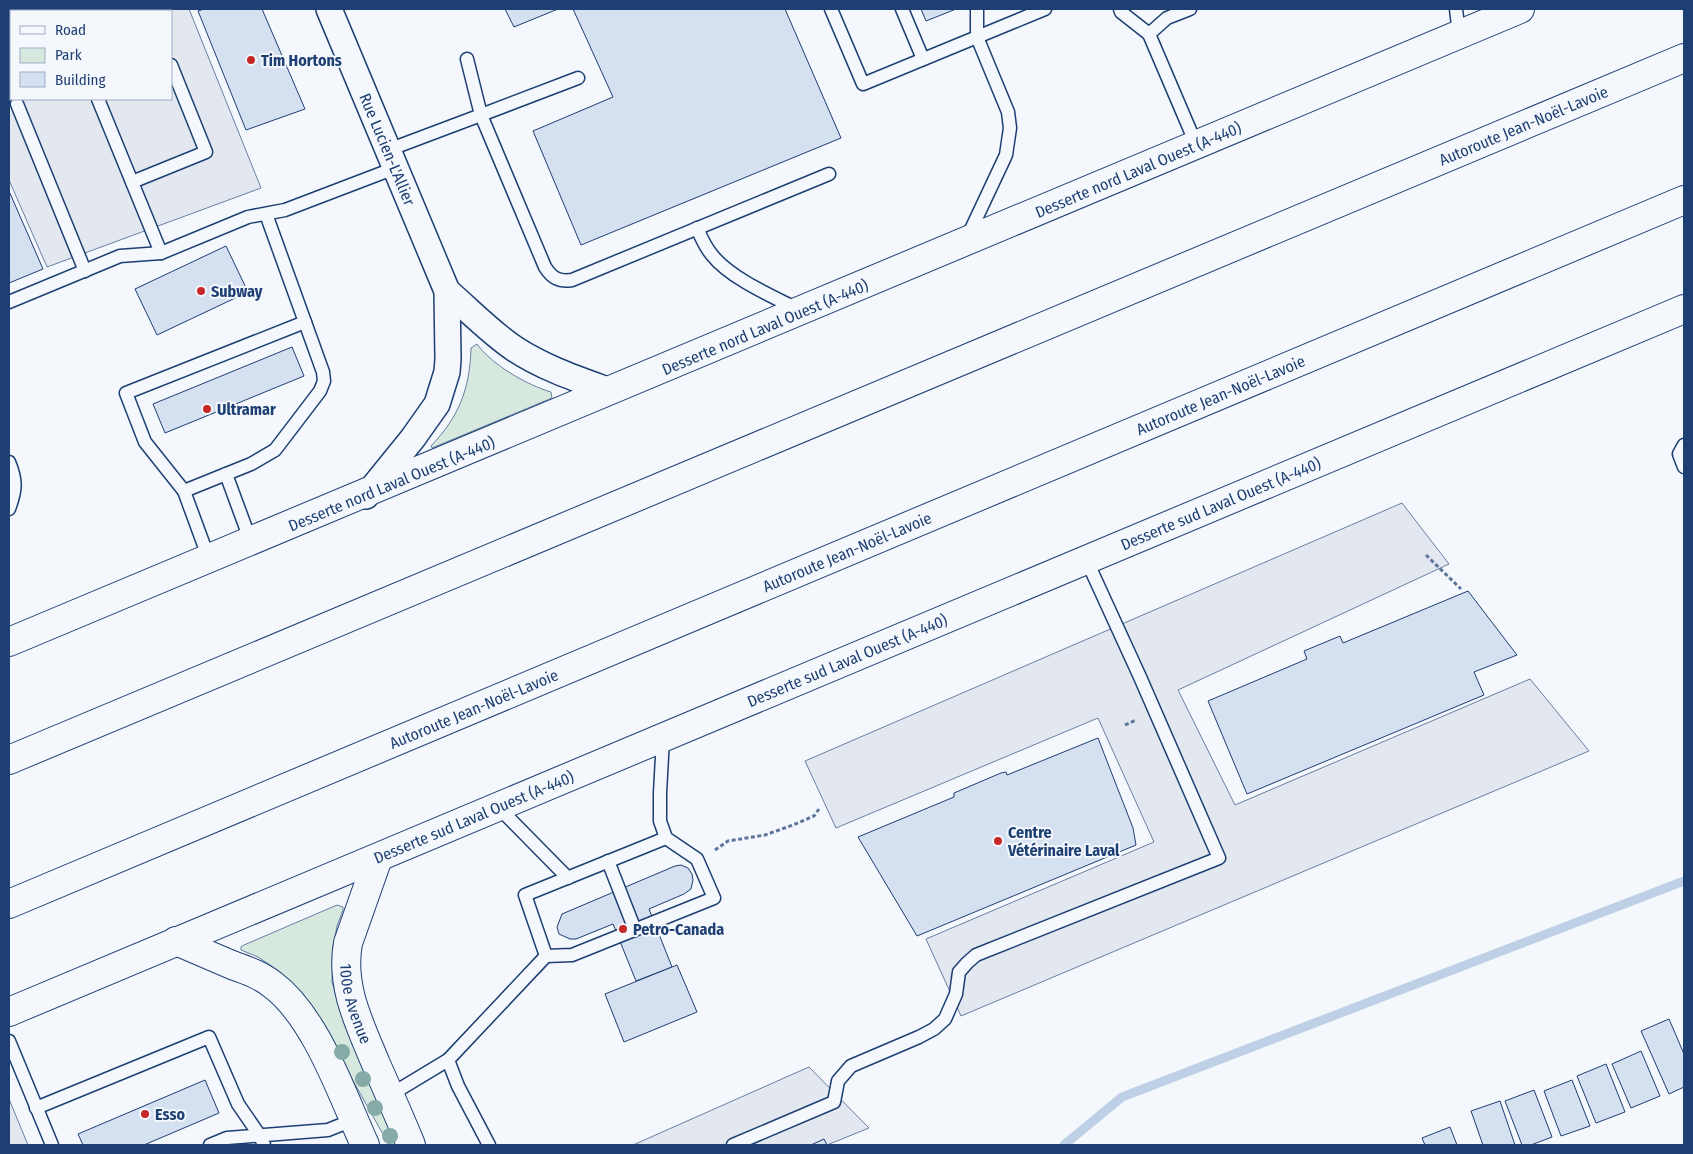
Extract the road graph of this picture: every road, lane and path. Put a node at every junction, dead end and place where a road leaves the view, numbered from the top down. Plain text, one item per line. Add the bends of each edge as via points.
1 (329, 9) edge
2 (831, 9) edge
3 (902, 9) edge
4 (977, 9) edge
5 (1044, 9) edge
6 (1120, 9) edge
7 (1190, 9) edge
8 (1520, 9) edge
9 (1458, 22) edge
10 (1149, 34) junction
11 (977, 37) junction
12 (1684, 58) edge
13 (467, 59) dead end
14 (923, 59) junction
15 (172, 68) edge
16 (578, 78) dead end
17 (98, 100) edge
18 (17, 102) edge
19 (481, 115) junction
20 (1196, 144) junction
21 (392, 159) junction
22 (829, 174) dead end
23 (132, 182) junction
24 (1684, 200) edge
25 (266, 214) junction
26 (697, 228) junction
27 (965, 242) junction
28 (160, 253) junction
29 (85, 271) junction
30 (447, 291) junction
31 (9, 302) edge
32 (1684, 309) edge
33 (801, 311) junction
34 (305, 322) junction
35 (610, 391) junction
36 (1684, 445) edge
37 (9, 462) edge
38 (1684, 467) edge
39 (226, 474) junction
40 (184, 491) junction
41 (366, 496) junction
42 (9, 509) edge
43 (251, 542) junction
44 (1426, 555) dead end
45 (209, 559) junction
46 (1086, 559) junction
47 (1461, 589) dead end
48 (9, 642) edge
49 (1137, 720) dead end
50 (1125, 725) dead end
51 (663, 738) junction
52 (9, 760) edge
53 (498, 807) junction
54 (819, 809) dead end
55 (666, 838) junction
56 (378, 858) junction
57 (697, 859) junction
58 (608, 861) junction
59 (568, 878) junction
60 (9, 904) edge
61 (635, 930) junction
62 (176, 941) junction
63 (546, 956) junction
64 (9, 1012) edge
65 (9, 1041) edge
66 (448, 1060) junction
67 (390, 1095) junction
68 (36, 1108) junction
69 (353, 1120) junction
70 (262, 1140) edge
71 (228, 1142) edge
72 (52, 1145) edge
73 (210, 1145) edge
74 (365, 1145) edge
75 (411, 1145) edge
76 (489, 1145) edge
77 (733, 1145) edge

1 - 21 street, Rue Lucien-L'Allier
2 - 14 lane via 863,84
3 - 14 lane
4 - 11 lane
5 - 11 lane
6 - 10 lane
7 - 10 lane via 1166,18
8 - 9 main road, Desserte nord Laval Ouest (A-440)
9 - 20 main road, Desserte nord Laval Ouest (A-440)
10 - 20 lane
11 - 14 lane
11 - 27 lane via 1008,112 1010,128 1006,155
12 - 52 main road, Autoroute Jean-Noël-Lavoie
13 - 19 lane
15 - 23 lane via 206,152
16 - 19 lane
17 - 23 lane
18 - 29 lane
19 - 21 lane
19 - 26 lane via 545,267 558,280 572,280
20 - 27 main road, Desserte nord Laval Ouest (A-440)
21 - 25 lane via 285,210
21 - 30 street, Rue Lucien-L'Allier
22 - 26 lane
23 - 28 lane
24 - 60 main road, Autoroute Jean-Noël-Lavoie
25 - 28 lane via 248,217
25 - 34 lane
26 - 33 lane via 707,249 719,263 766,294
27 - 33 main road, Desserte nord Laval Ouest (A-440)
28 - 29 lane via 120,256
29 - 31 lane
30 - 35 street, Rue Lucien-L'Allier via 502,340 526,356 555,371
30 - 41 street, Rue Lucien-L'Allier via 448,359 440,396 428,418
32 - 46 main road, Desserte sud Laval Ouest (A-440)
33 - 35 main road, Desserte nord Laval Ouest (A-440)
34 - 39 lane via 323,372 320,391 275,450
34 - 40 lane via 126,393 145,442
35 - 41 main road, Desserte nord Laval Ouest (A-440)
36 - 38 lane via 1680,454
37 - 42 lane via 15,485
39 - 40 lane
39 - 43 lane
40 - 45 lane
41 - 43 main road, Desserte nord Laval Ouest (A-440)
43 - 45 main road, Desserte nord Laval Ouest (A-440)
44 - 47 path
45 - 48 main road, Desserte nord Laval Ouest (A-440)
46 - 51 main road, Desserte sud Laval Ouest (A-440)
46 - 77 lane via 1219,858 976,955 959,972 956,994 945,1019 934,1029 851,1066 838,1081 834,1102
49 - 50 path
51 - 53 main road, Desserte sud Laval Ouest (A-440)
51 - 55 lane via 659,811
53 - 56 main road, Desserte sud Laval Ouest (A-440)
53 - 59 lane
54 - 57 path via 814,816 765,835 728,841
55 - 57 lane
55 - 58 lane
56 - 62 main road, Desserte sud Laval Ouest (A-440)
56 - 67 main road, 100e Avenue via 348,943 345,968 357,1019
57 - 61 lane via 714,898
58 - 59 lane
58 - 61 lane
59 - 63 lane via 525,895
61 - 63 lane via 572,956
62 - 64 main road, Desserte sud Laval Ouest (A-440)
62 - 69 main road via 259,976 288,998 318,1042
63 - 66 lane
65 - 68 lane
66 - 67 lane
66 - 76 lane
67 - 75 main road, 100e Avenue
68 - 70 lane via 209,1037 238,1104
68 - 72 lane
69 - 70 lane via 328,1130
69 - 74 main road
70 - 71 lane
71 - 73 lane

